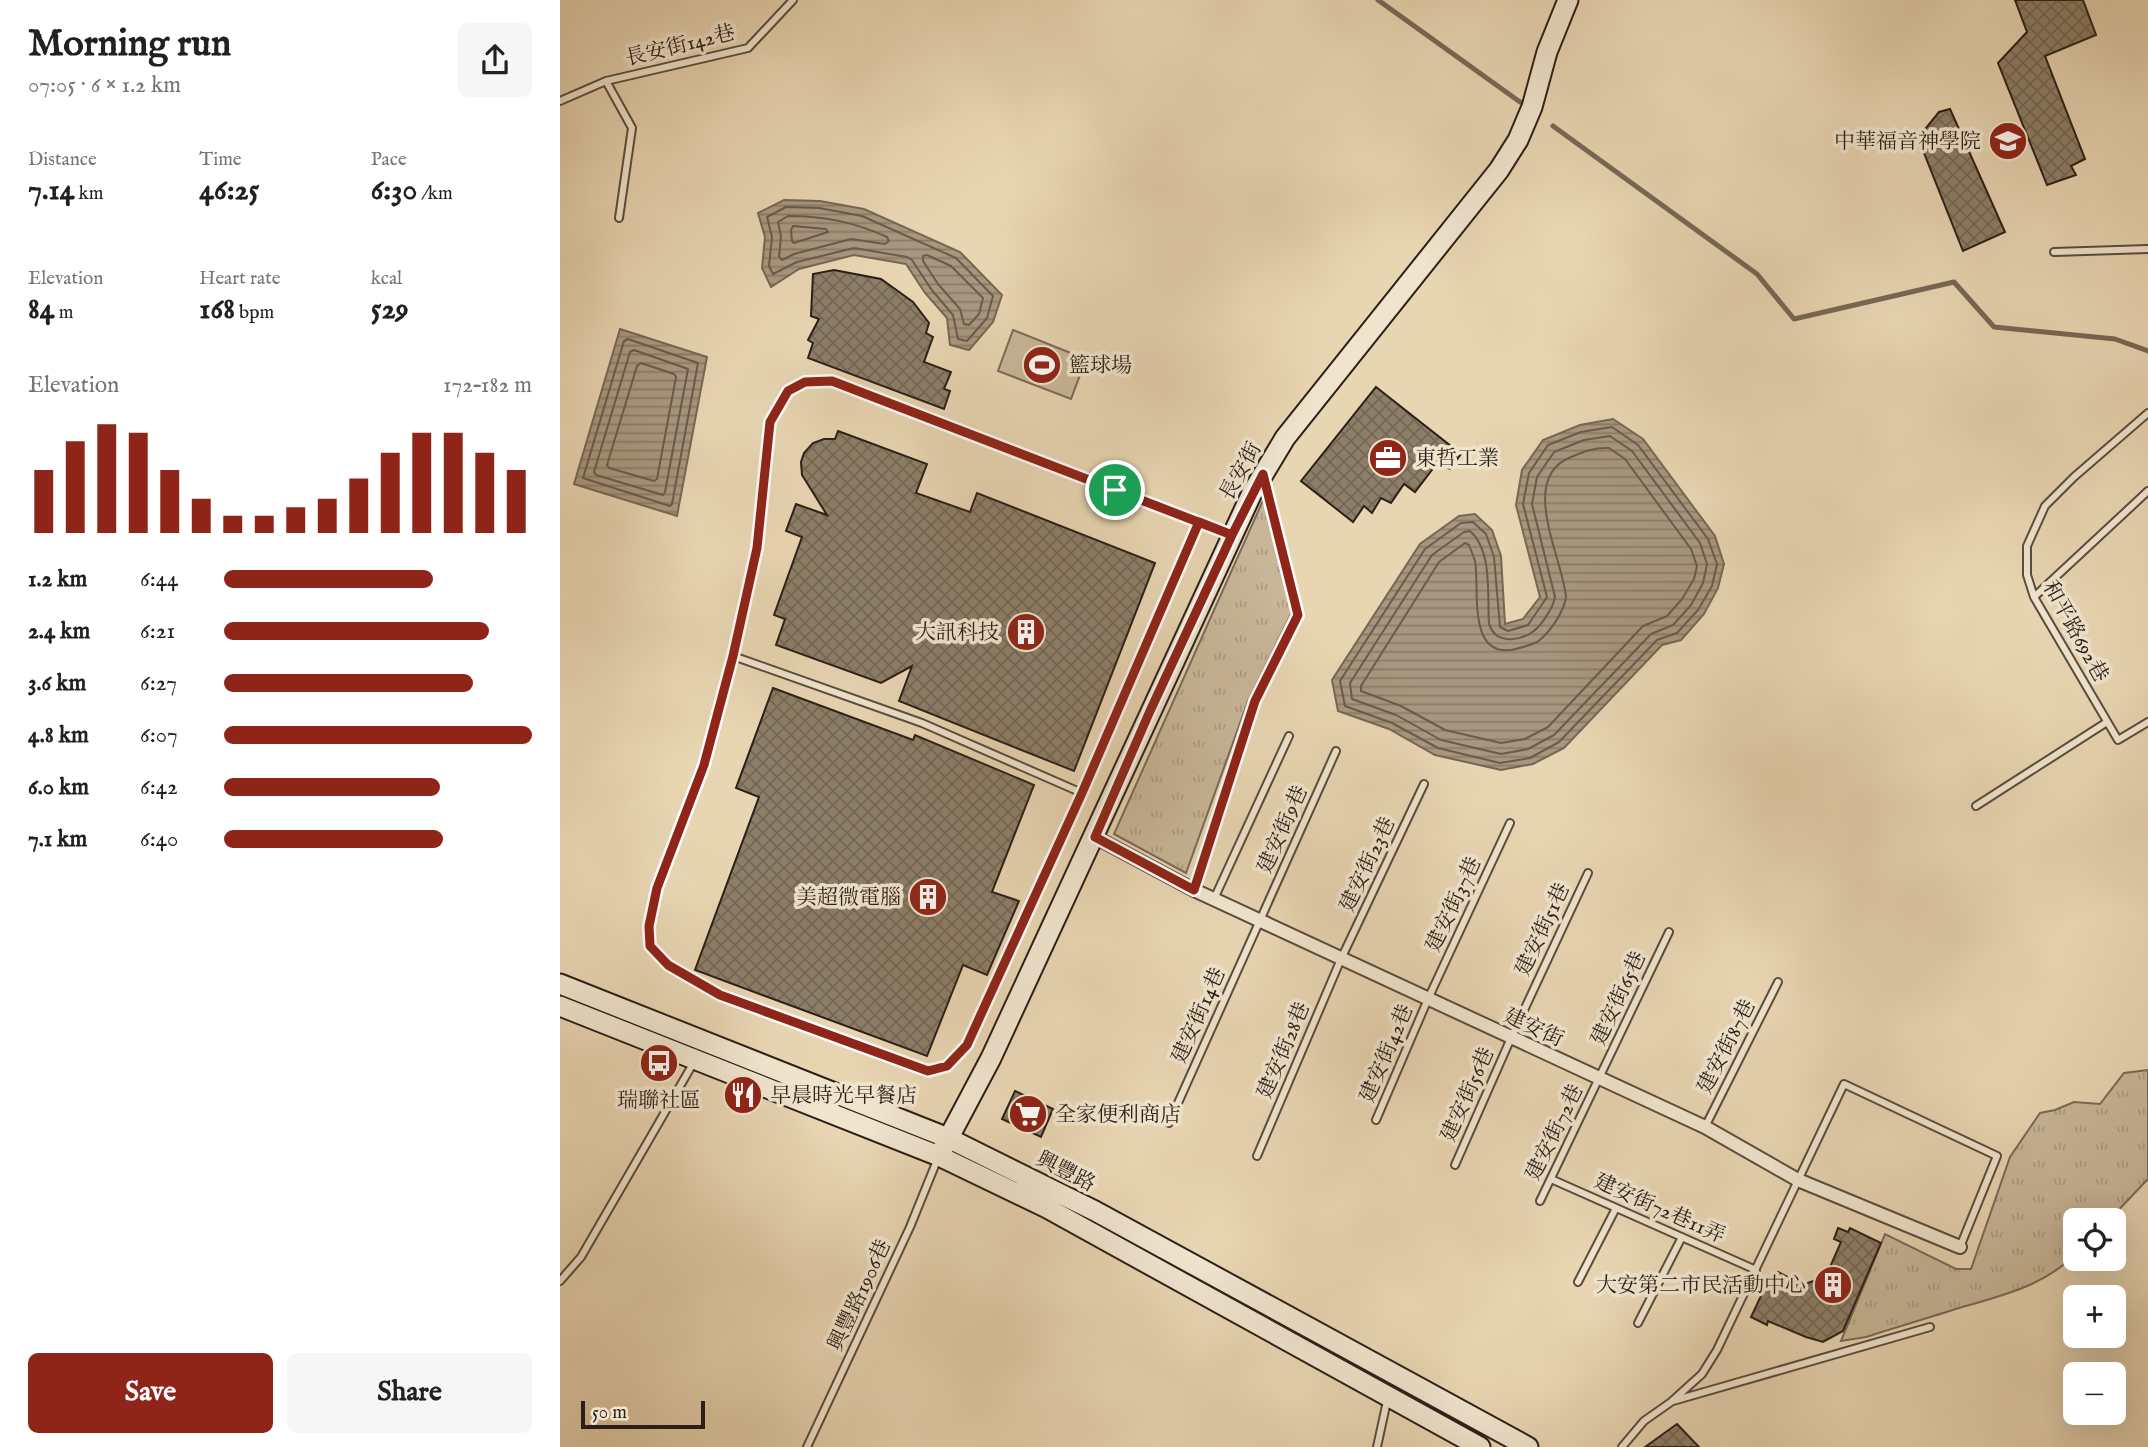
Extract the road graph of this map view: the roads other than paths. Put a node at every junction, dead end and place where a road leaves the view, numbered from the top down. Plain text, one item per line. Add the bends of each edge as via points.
1 (793, 0) edge
2 (1567, 0) edge
3 (606, 81) junction
4 (560, 101) edge
5 (619, 218) dead end
6 (2148, 249) edge
7 (2054, 251) dead end
8 (2148, 413) edge
9 (1263, 474) junction
10 (2148, 491) edge
11 (1199, 522) junction
12 (1232, 535) junction
13 (2034, 597) junction
14 (733, 656) junction
15 (2108, 722) junction
16 (2148, 722) edge
17 (1289, 736) dead end
18 (1336, 751) dead end
19 (1424, 784) dead end
20 (1082, 793) junction
21 (1976, 806) dead end
22 (1510, 823) dead end
23 (1095, 837) junction
24 (1588, 873) dead end
25 (1194, 890) junction
26 (1214, 899) junction
27 (1260, 921) junction
28 (1669, 932) dead end
29 (1341, 959) junction
30 (1778, 982) dead end
31 (560, 984) edge
32 (1428, 999) junction
33 (560, 1006) edge
34 (1510, 1038) junction
35 (695, 1060) junction
36 (1599, 1079) junction
37 (1376, 1120) dead end
38 (1168, 1124) dead end
39 (1705, 1126) junction
40 (948, 1138) junction
41 (939, 1156) junction
42 (1257, 1156) dead end
43 (1455, 1165) dead end
44 (1551, 1179) junction
45 (1798, 1180) junction
46 (1540, 1201) dead end
47 (1616, 1208) junction
48 (1682, 1237) junction
49 (1960, 1247) joint
50 (1756, 1270) junction
51 (560, 1281) edge
52 (1578, 1282) dead end
53 (1638, 1323) dead end
54 (1930, 1327) dead end
55 (1388, 1395) junction
56 (1671, 1402) junction
57 (807, 1447) edge
58 (1377, 1447) edge
59 (1480, 1447) edge
60 (1528, 1447) edge
61 (1622, 1447) edge

1 - 3 lane, 長安街142巷 via 748,48
2 - 9 main road, 長安街 via 1532,107 1499,170 1284,438
3 - 4 lane, 長安街142巷
3 - 5 lane via 632,128
6 - 7 lane
8 - 13 lane, 和平路692巷 via 2045,506 2027,546 2027,575
9 - 12 main road, 長安街
9 - 25 lane via 1298,615 1255,701
10 - 13 lane
11 - 12 lane
11 - 14 lane via 832,381 805,382 788,391 770,422 757,548
11 - 20 lane
12 - 23 main road, 長安街
13 - 15 lane, 和平路692巷
14 - 20 lane via 922,723
14 - 20 lane via 704,765 657,888 649,926 650,946 668,965 720,995 928,1071 947,1066 967,1045
15 - 16 lane, 和平路692巷 via 2118,740
15 - 21 lane
17 - 26 lane
18 - 27 lane, 建安街9巷
19 - 29 lane, 建安街23巷
22 - 32 lane, 建安街37巷
23 - 25 street, 建安街
23 - 40 main road, 長安街 via 991,1058
24 - 34 lane, 建安街51巷
25 - 26 street, 建安街
26 - 27 street, 建安街
27 - 29 street, 建安街
27 - 38 lane, 建安街14巷
28 - 36 lane, 建安街65巷
29 - 32 street, 建安街
29 - 42 lane, 建安街28巷
30 - 39 lane, 建安街87巷
31 - 40 main road, 興豐路
32 - 34 street, 建安街
32 - 37 lane, 建安街42巷
33 - 35 main road, 興豐路
34 - 36 street, 建安街
34 - 43 lane, 建安街56巷
35 - 41 main road, 興豐路
35 - 51 lane via 581,1257
36 - 39 street, 建安街
36 - 44 lane, 建安街72巷
39 - 45 street, 建安街
40 - 41 main road, 長安街
40 - 60 main road, 興豐路 via 1095,1211
41 - 55 main road, 興豐路 via 1047,1208
41 - 57 lane, 興豐路1906巷
44 - 46 lane, 建安街72巷
44 - 47 lane, 建安街72巷11弄
45 - 49 street, 建安街
45 - 49 lane via 1844,1084 1997,1156
45 - 50 lane
47 - 48 lane, 建安街72巷11弄
47 - 52 lane
48 - 50 lane, 建安街72巷11弄
48 - 53 lane
50 - 56 lane via 1702,1374
54 - 56 lane
55 - 58 lane
55 - 59 main road, 興豐路
56 - 61 lane via 1644,1421

